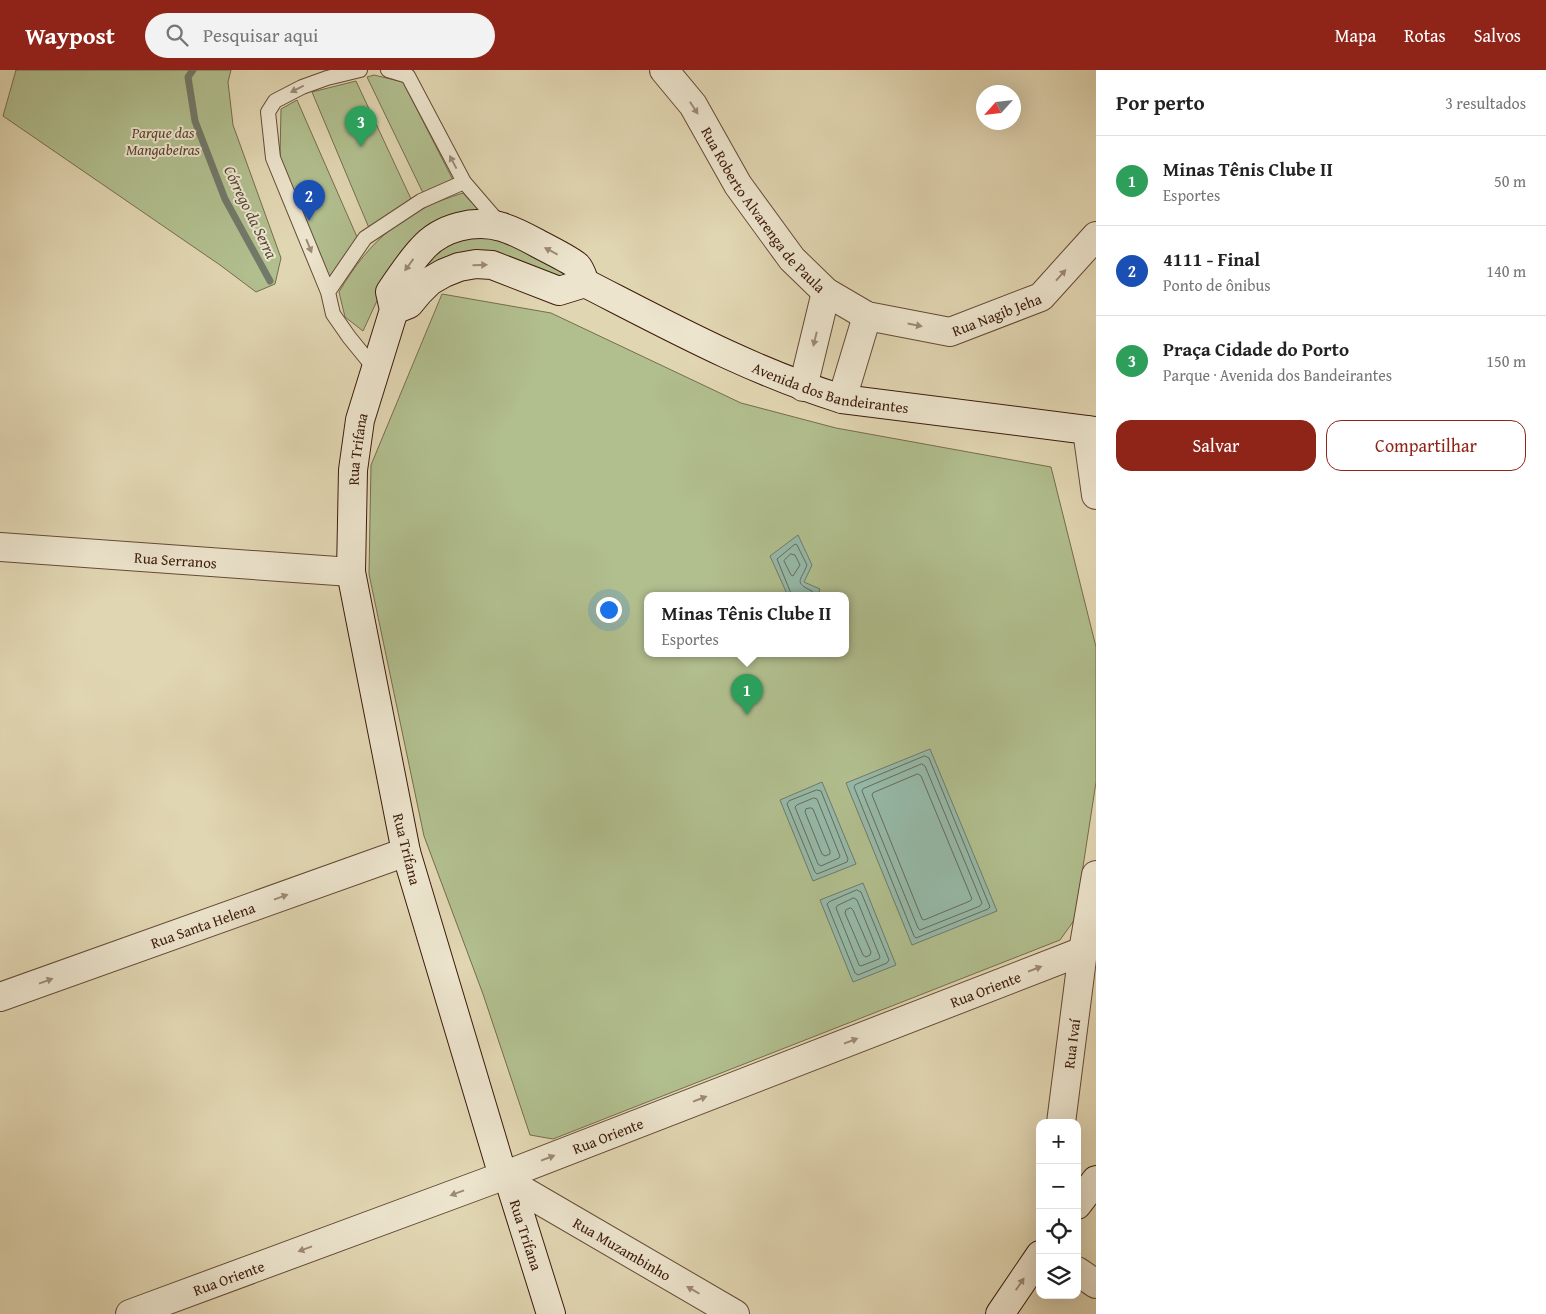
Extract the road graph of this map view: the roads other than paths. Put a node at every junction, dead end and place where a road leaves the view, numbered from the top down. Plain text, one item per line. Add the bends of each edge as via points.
1 (360, 70) edge
2 (388, 70) edge
3 (664, 70) edge
4 (464, 182) junction
5 (504, 227) junction
6 (1096, 236) edge
7 (585, 283) junction
8 (328, 292) junction
9 (826, 292) junction
10 (394, 310) junction
11 (867, 316) junction
12 (376, 369) junction
13 (803, 387) junction
14 (842, 399) junction
15 (1092, 431) edge
16 (1096, 495) edge
17 (0, 547) edge
18 (351, 572) junction
19 (406, 852) junction
20 (1096, 875) edge
21 (1083, 951) junction
22 (0, 997) edge
23 (1062, 1119) edge
24 (506, 1179) junction
25 (1096, 1180) edge
26 (1081, 1200) edge
27 (1036, 1261) edge
28 (1081, 1274) edge
29 (1096, 1284) edge
30 (130, 1314) edge
31 (551, 1314) edge
32 (736, 1314) edge
33 (1000, 1314) edge

1 -> 8 lane via 302,87 275,101 268,112 273,158
4 -> 2 lane via 408,76
3 -> 9 street, Rua Roberto Alvarenga de Paula via 693,105 738,184 792,259
4 - 5 lane
4 - 8 lane via 421,201 365,238
7 -> 5 street, Avenida dos Bandeirantes via 576,265
5 -> 10 street, Avenida dos Bandeirantes via 474,224 452,229 434,239 418,253 390,292
11 -> 6 street, Rua Nagib Jeha via 950,332 1041,297
10 -> 7 street via 409,304 424,286 444,273 476,264 492,265 559,291
7 - 13 street, Avenida dos Bandeirantes via 701,343
8 - 12 lane via 333,314
9 - 11 street, Rua Nagib Jeha
9 -> 13 street, Rua Roberto Alvarenga de Paula
10 - 12 street, Avenida dos Bandeirantes
11 - 14 street
12 - 18 street, Rua Trifana via 360,420 353,470
13 - 14 street, Avenida dos Bandeirantes
14 - 15 street, Avenida dos Bandeirantes
15 - 16 street
17 - 18 street, Rua Serranos
18 - 19 street, Rua Trifana
22 -> 19 street, Rua Santa Helena
19 - 24 street, Rua Trifana
20 - 21 street, Rua Ivaí
21 - 23 street, Rua Ivaí
24 -> 21 street, Rua Oriente
24 -> 30 street, Rua Oriente
24 - 31 street, Rua Trifana
32 -> 24 street, Rua Muzambinho
25 - 26 street
33 -> 27 street
28 - 29 street

